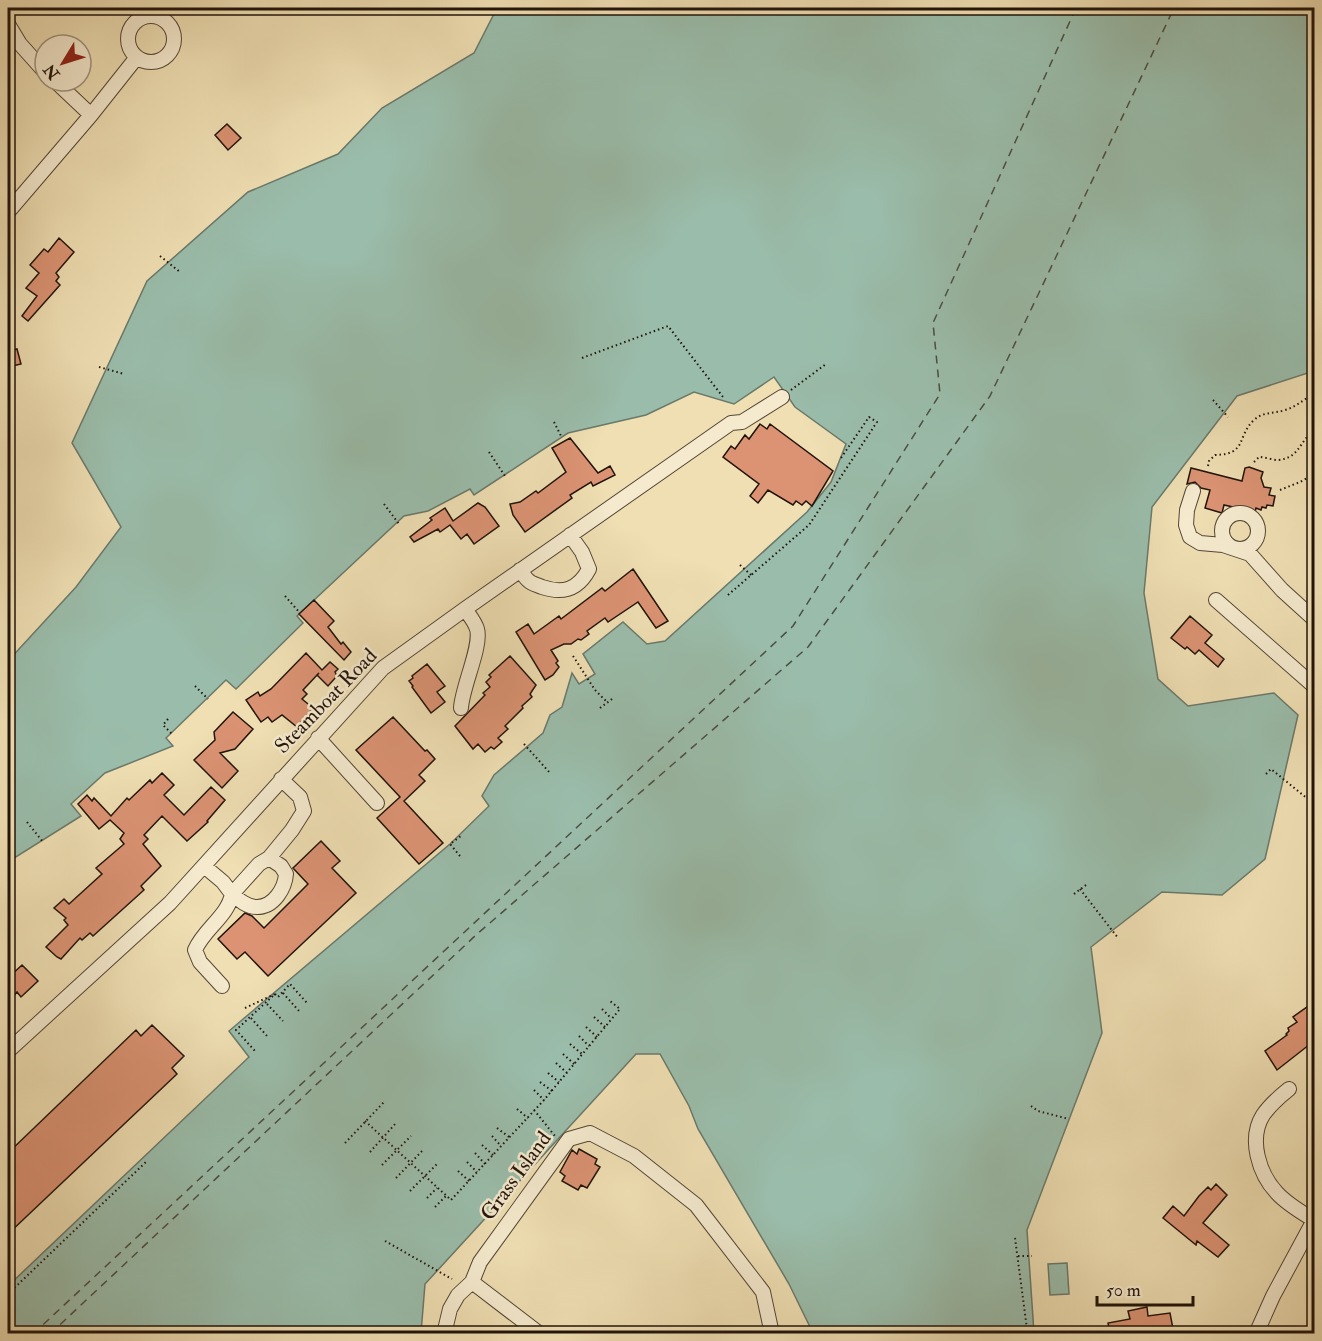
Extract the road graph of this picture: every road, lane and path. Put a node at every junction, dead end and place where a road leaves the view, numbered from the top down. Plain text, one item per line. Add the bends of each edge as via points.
1 (8, 24) edge
2 (137, 57) dead end
3 (33, 59) edge
4 (68, 93) edge
5 (91, 115) junction
6 (8, 212) edge
7 (160, 256) dead end
8 (180, 272) dead end
9 (582, 358) dead end
10 (826, 364) dead end
11 (99, 367) dead end
12 (124, 375) dead end
13 (1314, 394) edge
14 (723, 397) dead end
15 (782, 398) joint
16 (1213, 400) dead end
17 (1228, 417) dead end
18 (554, 422) dead end
19 (1314, 431) edge
20 (562, 438) dead end
21 (489, 452) dead end
22 (841, 458) dead end
23 (1254, 462) dead end
24 (1208, 466) dead end
25 (1314, 474) edge
26 (506, 476) dead end
27 (1280, 490) dead end
28 (1193, 491) dead end
29 (384, 504) dead end
30 (399, 524) dead end
31 (570, 535) junction
32 (740, 565) dead end
33 (520, 570) junction
34 (752, 576) junction
35 (285, 596) dead end
36 (728, 596) dead end
37 (1216, 600) dead end
38 (465, 609) junction
39 (300, 613) dead end
40 (1314, 619) edge
41 (573, 656) dead end
42 (195, 686) dead end
43 (1314, 686) edge
44 (208, 699) dead end
45 (612, 699) dead end
46 (607, 702) junction
47 (461, 708) dead end
48 (600, 708) dead end
49 (168, 719) dead end
50 (172, 734) dead end
51 (318, 738) junction
52 (524, 744) dead end
53 (550, 774) dead end
54 (1266, 774) dead end
55 (281, 778) junction
56 (377, 803) dead end
57 (1314, 804) edge
58 (27, 822) dead end
59 (461, 836) dead end
60 (43, 842) dead end
61 (460, 856) dead end
62 (269, 858) junction
63 (204, 866) junction
64 (1086, 885) dead end
65 (1080, 889) junction
66 (232, 894) junction
67 (1074, 894) dead end
68 (1118, 938) dead end
69 (222, 986) dead end
70 (283, 993) junction
71 (275, 994) junction
72 (610, 1001) dead end
73 (266, 1003) junction
74 (307, 1003) dead end
75 (245, 1008) dead end
76 (602, 1010) dead end
77 (299, 1011) dead end
78 (251, 1017) junction
79 (594, 1017) dead end
80 (612, 1019) junction
81 (283, 1022) dead end
82 (586, 1027) dead end
83 (605, 1027) junction
84 (267, 1036) dead end
85 (579, 1036) dead end
86 (597, 1036) junction
87 (570, 1044) dead end
88 (590, 1046) junction
89 (8, 1051) edge
90 (255, 1051) dead end
91 (563, 1054) dead end
92 (582, 1054) junction
93 (556, 1063) dead end
94 (574, 1064) junction
95 (548, 1073) dead end
96 (567, 1073) junction
97 (540, 1082) dead end
98 (559, 1082) junction
99 (1289, 1089) dead end
100 (534, 1090) dead end
101 (552, 1091) junction
102 (544, 1100) junction
103 (385, 1101) dead end
104 (1031, 1106) dead end
105 (517, 1109) dead end
106 (534, 1110) junction
107 (528, 1118) junction
108 (1069, 1119) dead end
109 (365, 1121) junction
110 (396, 1123) dead end
111 (497, 1128) dead end
112 (411, 1136) dead end
113 (492, 1136) dead end
114 (384, 1137) junction
115 (510, 1137) junction
116 (557, 1139) dead end
117 (345, 1143) dead end
118 (482, 1145) dead end
119 (501, 1146) junction
120 (424, 1149) dead end
121 (397, 1150) junction
122 (370, 1152) dead end
123 (475, 1153) dead end
124 (493, 1155) junction
125 (147, 1161) dead end
126 (438, 1162) dead end
127 (467, 1162) dead end
128 (411, 1163) junction
129 (382, 1164) dead end
130 (485, 1164) junction
131 (458, 1171) dead end
132 (477, 1172) junction
133 (424, 1176) junction
134 (396, 1178) dead end
135 (469, 1181) junction
136 (437, 1188) junction
137 (410, 1191) dead end
138 (446, 1196) junction
139 (427, 1198) dead end
140 (435, 1207) dead end
141 (1314, 1220) edge
142 (1016, 1238) dead end
143 (385, 1241) dead end
144 (1018, 1256) junction
145 (1032, 1256) dead end
146 (452, 1279) dead end
147 (472, 1282) junction
148 (8, 1294) edge
149 (1027, 1329) dead end
150 (444, 1334) edge
151 (540, 1334) edge
152 (772, 1334) edge
153 (1256, 1334) edge

1 - 3 street
2 - 5 street
4 - 5 street
5 - 6 street
7 - 8 path
9 - 14 path via 668,326
10 - 15 path
11 - 12 path
13 - 24 path via 1286,410 1259,417 1250,424 1233,452 1215,455
15 - 31 street, Steamboat Road via 742,422 731,423
16 - 17 path
18 - 20 path
19 - 23 path via 1291,457 1259,457
21 - 26 path
22 - 34 path via 869,417 877,422 809,525
25 - 27 path
28 - 40 street via 1186,525 1190,537 1200,543 1250,554 1287,596
29 - 30 path
31 - 33 street, Steamboat Road
31 - 33 street via 589,569 584,580 573,588 564,591 538,585
32 - 34 path
33 - 38 street, Steamboat Road
34 - 36 path
35 - 39 path
37 - 43 street
38 - 47 street via 478,630
38 - 51 street, Steamboat Road via 383,668
41 - 46 path
42 - 44 path
45 - 46 path
46 - 48 path
49 - 50 path via 163,725
51 - 55 street, Steamboat Road
51 - 56 street
52 - 53 path
54 - 57 path via 1271,769
55 - 62 street via 300,797 304,812
55 - 63 street, Steamboat Road
58 - 60 path
59 - 61 path via 450,844
62 - 66 street via 258,864
62 - 66 street via 286,874 280,894 258,907 245,904
63 - 66 street
63 - 89 street, Steamboat Road via 144,928
64 - 65 path
65 - 67 path
65 - 68 path
66 - 69 street via 230,905 200,938 195,950 200,962
70 - 71 path via 278,997
70 - 74 path via 290,984
70 - 77 path
71 - 73 path
71 - 75 path
72 - 80 path via 620,1009
73 - 78 path
73 - 81 path
76 - 80 path
78 - 84 path
78 - 90 path via 236,1030
79 - 83 path
80 - 83 path
82 - 86 path
83 - 86 path
85 - 88 path
86 - 88 path
87 - 92 path
88 - 92 path
91 - 94 path
92 - 94 path
93 - 96 path
94 - 96 path
95 - 98 path
96 - 98 path
97 - 101 path
98 - 101 path
99 - 141 street via 1262,1116 1257,1156 1275,1192
100 - 102 path
101 - 102 path
102 - 106 path
103 - 109 path
104 - 108 path
105 - 107 path
106 - 107 path
106 - 116 path
107 - 115 path
109 - 114 path
109 - 117 path
110 - 114 path
111 - 115 path
112 - 121 path
113 - 119 path
114 - 121 path
114 - 122 path
115 - 119 path
118 - 124 path
119 - 124 path
120 - 128 path
121 - 128 path
121 - 129 path
123 - 130 path
124 - 130 path
125 - 148 path
126 - 133 path
127 - 132 path
128 - 133 path
128 - 134 path
130 - 132 path
131 - 135 path
132 - 135 path
133 - 136 path
133 - 137 path
135 - 138 path via 451,1200
136 - 138 path
136 - 139 path
138 - 140 path
141 - 153 street
142 - 144 path
143 - 146 path
144 - 145 path
144 - 149 path
147 - 150 street, Grass Island via 453,1303
147 - 151 street
147 - 152 street, Grass Island via 480,1262 569,1139 590,1133 633,1156 696,1205 763,1292

